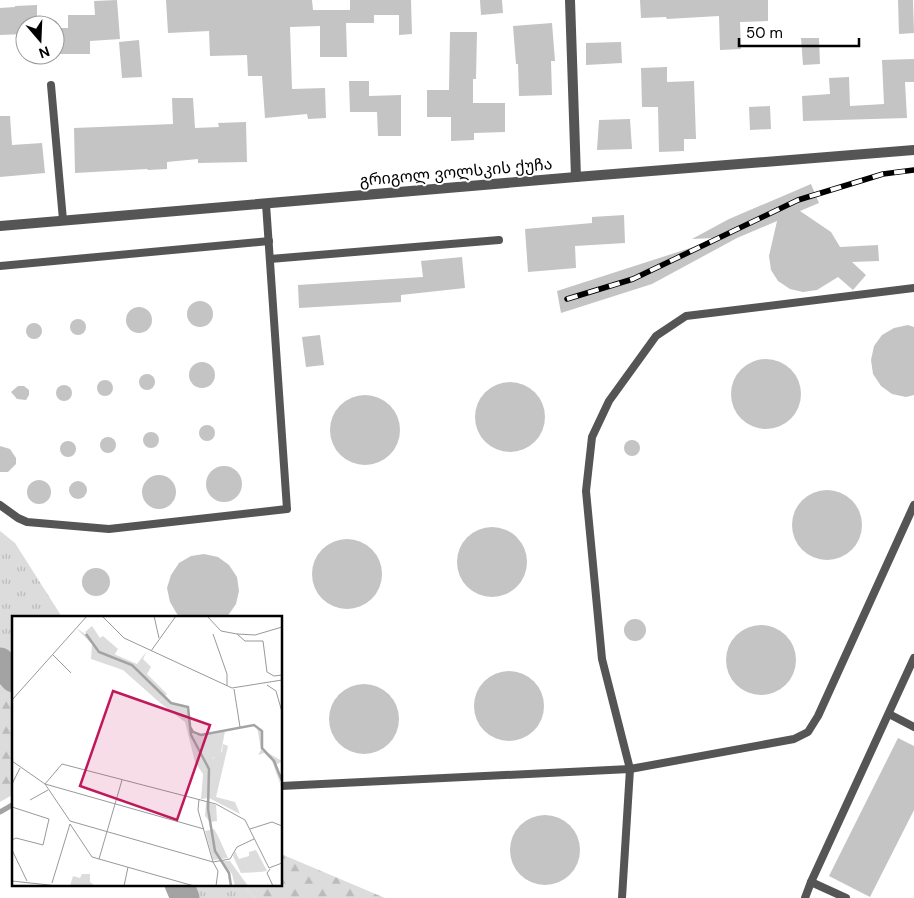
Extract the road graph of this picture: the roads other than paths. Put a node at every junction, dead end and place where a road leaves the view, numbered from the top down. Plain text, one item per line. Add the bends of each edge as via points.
1 (570, 0) edge
2 (51, 85) dead end
3 (914, 150) edge
4 (576, 176) junction
5 (266, 204) junction
6 (63, 220) junction
7 (0, 226) edge
8 (499, 240) dead end
9 (268, 241) junction
10 (270, 259) junction
11 (0, 266) edge
12 (914, 288) edge
13 (0, 505) edge
14 (914, 505) edge
15 (914, 658) edge
16 (889, 714) junction
17 (914, 726) edge
18 (630, 769) junction
19 (282, 786) edge
20 (811, 882) junction
21 (622, 898) edge
22 (804, 898) edge
23 (846, 898) edge

1 - 4 street
2 - 6 lane
3 - 4 street, გრიგოლ ვოლსკის ქუჩა
4 - 5 street, გრიგოლ ვოლსკის ქუჩა
5 - 6 street, გრიგოლ ვოლსკის ქუჩა
5 - 9 lane
6 - 7 street, გრიგოლ ვოლსკის ქუჩა
8 - 10 lane
9 - 10 lane
9 - 11 lane
10 - 13 lane via 287,509 109,529 27,522
12 - 18 lane via 686,316 656,336 609,401 592,437 586,490 602,659
14 - 18 lane via 808,732 794,739
15 - 16 lane
16 - 17 lane
16 - 20 lane
18 - 19 lane
18 - 21 lane
20 - 22 lane
20 - 23 lane

